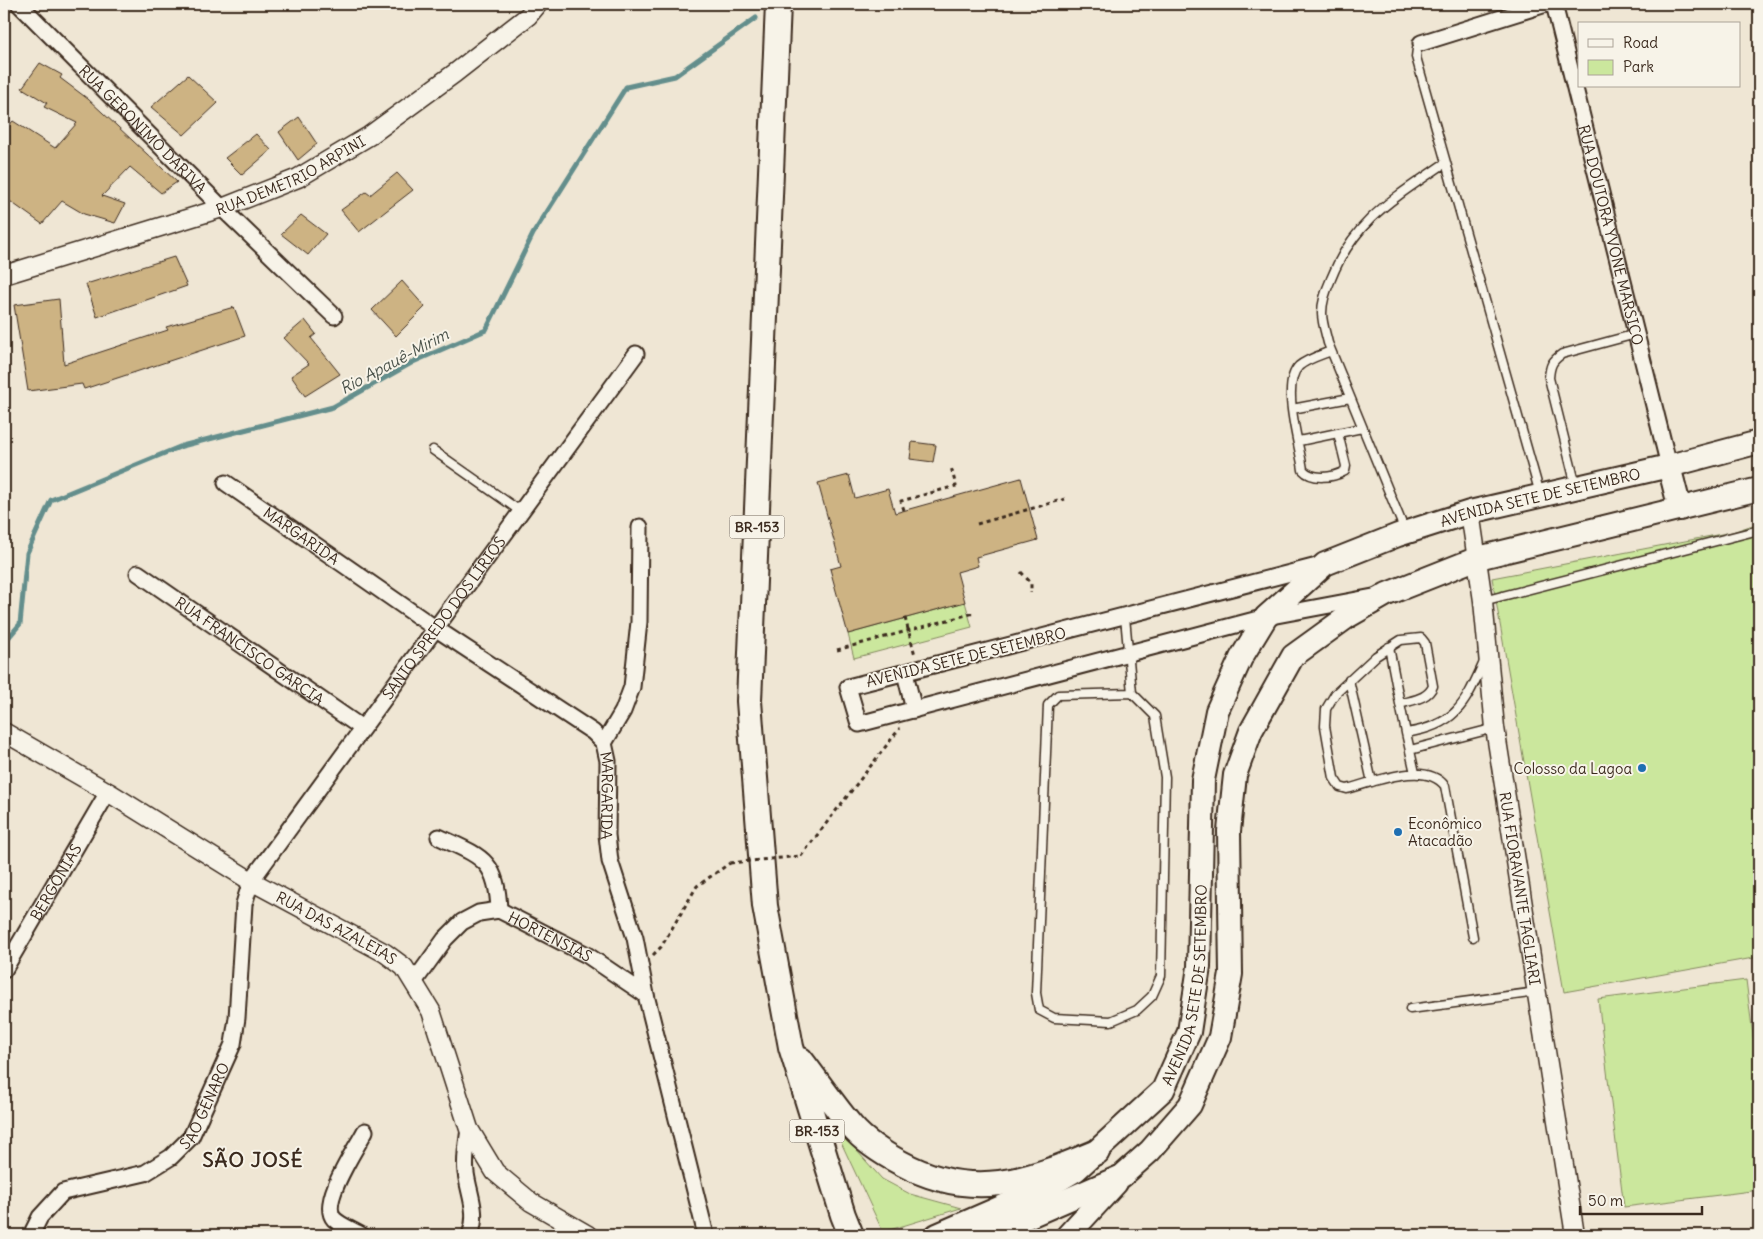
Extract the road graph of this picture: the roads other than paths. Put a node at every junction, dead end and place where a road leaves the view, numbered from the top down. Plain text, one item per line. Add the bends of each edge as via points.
1 (19, 4) edge
2 (538, 4) edge
3 (778, 4) edge
4 (1546, 4) edge
5 (1554, 4) edge
6 (1421, 43) joint
7 (1445, 163) junction
8 (222, 208) junction
9 (4, 275) edge
10 (334, 316) dead end
11 (1636, 334) junction
12 (1331, 351) junction
13 (636, 354) dead end
14 (1350, 398) junction
15 (1292, 409) junction
16 (1362, 428) junction
17 (1338, 433) junction
18 (1299, 441) junction
19 (1759, 442) edge
20 (432, 450) dead end
21 (1669, 466) junction
22 (226, 483) dead end
23 (1576, 488) junction
24 (1759, 489) edge
25 (1541, 496) junction
26 (1680, 509) junction
27 (520, 512) junction
28 (1470, 512) junction
29 (640, 527) dead end
30 (1759, 530) edge
31 (1406, 532) junction
32 (1478, 558) junction
33 (1325, 564) junction
34 (138, 573) dead end
35 (1387, 594) junction
36 (1483, 601) junction
37 (1125, 617) junction
38 (1266, 617) junction
39 (435, 628) junction
40 (1389, 647) junction
41 (1130, 653) junction
42 (1487, 656) junction
43 (912, 671) junction
44 (1349, 680) junction
45 (1132, 693) junction
46 (1400, 704) junction
47 (914, 710) junction
48 (362, 728) junction
49 (1495, 728) junction
50 (4, 732) edge
51 (1406, 733) junction
52 (604, 743) junction
53 (1410, 750) junction
54 (1416, 772) junction
55 (1372, 782) junction
56 (108, 792) junction
57 (439, 837) dead end
58 (251, 881) junction
59 (499, 910) junction
60 (1473, 937) dead end
61 (4, 970) edge
62 (414, 982) junction
63 (1536, 992) junction
64 (646, 994) junction
65 (1410, 1008) dead end
66 (791, 1047) junction
67 (469, 1129) junction
68 (366, 1131) dead end
69 (1098, 1152) junction
70 (1122, 1176) junction
71 (847, 1225) edge
72 (31, 1235) edge
73 (361, 1235) edge
74 (470, 1235) edge
75 (588, 1235) edge
76 (706, 1235) edge
77 (937, 1235) edge
78 (986, 1235) edge
79 (1068, 1235) edge
80 (1575, 1235) edge

1 - 8 street, RUA GERONIMO DARIVA
2 - 8 street, RUA DEMETRIO ARPINI via 528,16 455,74 369,136 298,178
3 - 66 highway, BR-153 via 749,701 765,906
4 - 6 street
5 - 11 street, RUA DOUTORA YVONE MARSICO
6 - 7 lane via 1416,57
7 - 12 lane via 1385,205 1353,236 1337,261 1325,292 1322,313
7 - 25 lane
8 - 9 street, RUA DEMETRIO ARPINI
8 - 10 street, RUA GERONIMO DARIVA
11 - 21 street, RUA DOUTORA YVONE MARSICO
11 - 23 lane via 1562,354 1550,366 1549,378
12 - 14 lane
12 - 15 lane via 1295,371 1290,393
13 - 27 street, SANTO SPREDO DOS LÍRIOS
14 - 15 lane
14 - 16 lane
15 - 18 lane
16 - 17 lane
16 - 31 lane
17 - 18 lane
17 - 18 lane via 1346,466 1340,474 1308,476 1303,470
19 - 21 main road, AVENIDA SETE DE SETEMBRO
20 - 27 lane
21 - 23 main road, AVENIDA SETE DE SETEMBRO
21 - 26 main road
22 - 39 street, MARGARIDA
23 - 25 main road, AVENIDA SETE DE SETEMBRO
24 - 26 main road, AVENIDA SETE DE SETEMBRO
25 - 28 main road, AVENIDA SETE DE SETEMBRO
26 - 32 main road, AVENIDA SETE DE SETEMBRO
27 - 39 street, SANTO SPREDO DOS LÍRIOS
28 - 31 main road, AVENIDA SETE DE SETEMBRO
28 - 32 street, RUA FIORAVANTE TAGLIARI
29 - 52 street via 640,622 632,687 623,711
30 - 36 lane
31 - 33 main road, AVENIDA SETE DE SETEMBRO
32 - 35 main road, AVENIDA SETE DE SETEMBRO
32 - 36 street, RUA FIORAVANTE TAGLIARI
33 - 37 street, AVENIDA SETE DE SETEMBRO
33 - 38 main road, AVENIDA SETE DE SETEMBRO
34 - 48 street, RUA FRANCISCO GARCIA
35 - 38 street, AVENIDA SETE DE SETEMBRO
35 - 70 main road, AVENIDA SETE DE SETEMBRO via 1347,617 1294,656 1251,731 1235,776 1229,831 1231,974 1220,1037 1190,1105 1150,1151
36 - 42 street, RUA FIORAVANTE TAGLIARI
37 - 41 lane
37 - 43 street, AVENIDA SETE DE SETEMBRO
38 - 41 street, AVENIDA SETE DE SETEMBRO
38 - 69 main road, AVENIDA SETE DE SETEMBRO via 1241,658 1217,711 1204,780 1199,967 1189,1032 1163,1090
39 - 48 street, SANTO SPREDO DOS LÍRIOS
39 - 52 street, MARGARIDA
40 - 44 lane
40 - 46 lane
40 - 46 lane via 1402,640 1421,638 1425,643 1433,686 1431,692
41 - 45 lane
41 - 47 street, AVENIDA SETE DE SETEMBRO
42 - 49 street, RUA FIORAVANTE TAGLIARI
42 - 51 lane via 1464,703 1454,714 1435,727
43 - 47 street
43 - 47 street, AVENIDA SETE DE SETEMBRO via 848,687 858,724
44 - 55 lane
44 - 55 lane via 1326,709 1325,726 1334,778 1340,787 1347,789
45 - 45 lane via 1155,716 1165,776 1161,976 1152,996 1137,1010 1111,1021 1054,1018 1039,1010 1036,993 1048,705 1058,695
46 - 51 lane
48 - 58 street, SANTO SPREDO DOS LÍRIOS
49 - 53 lane
49 - 63 street, RUA FIORAVANTE TAGLIARI
50 - 56 street, RUA DAS AZALEIAS
51 - 53 lane
52 - 64 street, MARGARIDA via 608,761 610,861 642,966
53 - 54 lane
54 - 55 lane
54 - 60 lane via 1439,778 1445,786
56 - 58 street, RUA DAS AZALEIAS
56 - 61 street, BERGÔNIAS
57 - 59 street via 476,854 491,869 498,884
58 - 62 street, RUA DAS AZALEIAS via 385,953 404,967
58 - 72 street, SÃO GENARO via 244,904 233,1044 191,1137 171,1157 145,1173 63,1192 40,1217
59 - 62 street, HORTÊNSIAS via 479,913 462,922 445,938
59 - 64 street, HORTÊNSIAS via 587,955
62 - 67 street, RUA DAS AZALEIAS via 431,1011
63 - 65 lane
63 - 80 street, RUA FIORAVANTE TAGLIARI
64 - 76 street, MARGARIDA
66 - 69 highway via 853,1128 886,1155 919,1173 968,1186 1002,1183 1051,1171
66 - 71 highway, BR-153
67 - 74 street via 466,1173 475,1217
67 - 75 street, RUA DAS AZALEIAS via 495,1172 507,1183 531,1202
68 - 73 street via 330,1196 329,1209 334,1219
69 - 77 main road, AVENIDA SETE DE SETEMBRO via 1046,1188
70 - 78 main road, AVENIDA SETE DE SETEMBRO
70 - 79 main road, AVENIDA SETE DE SETEMBRO

